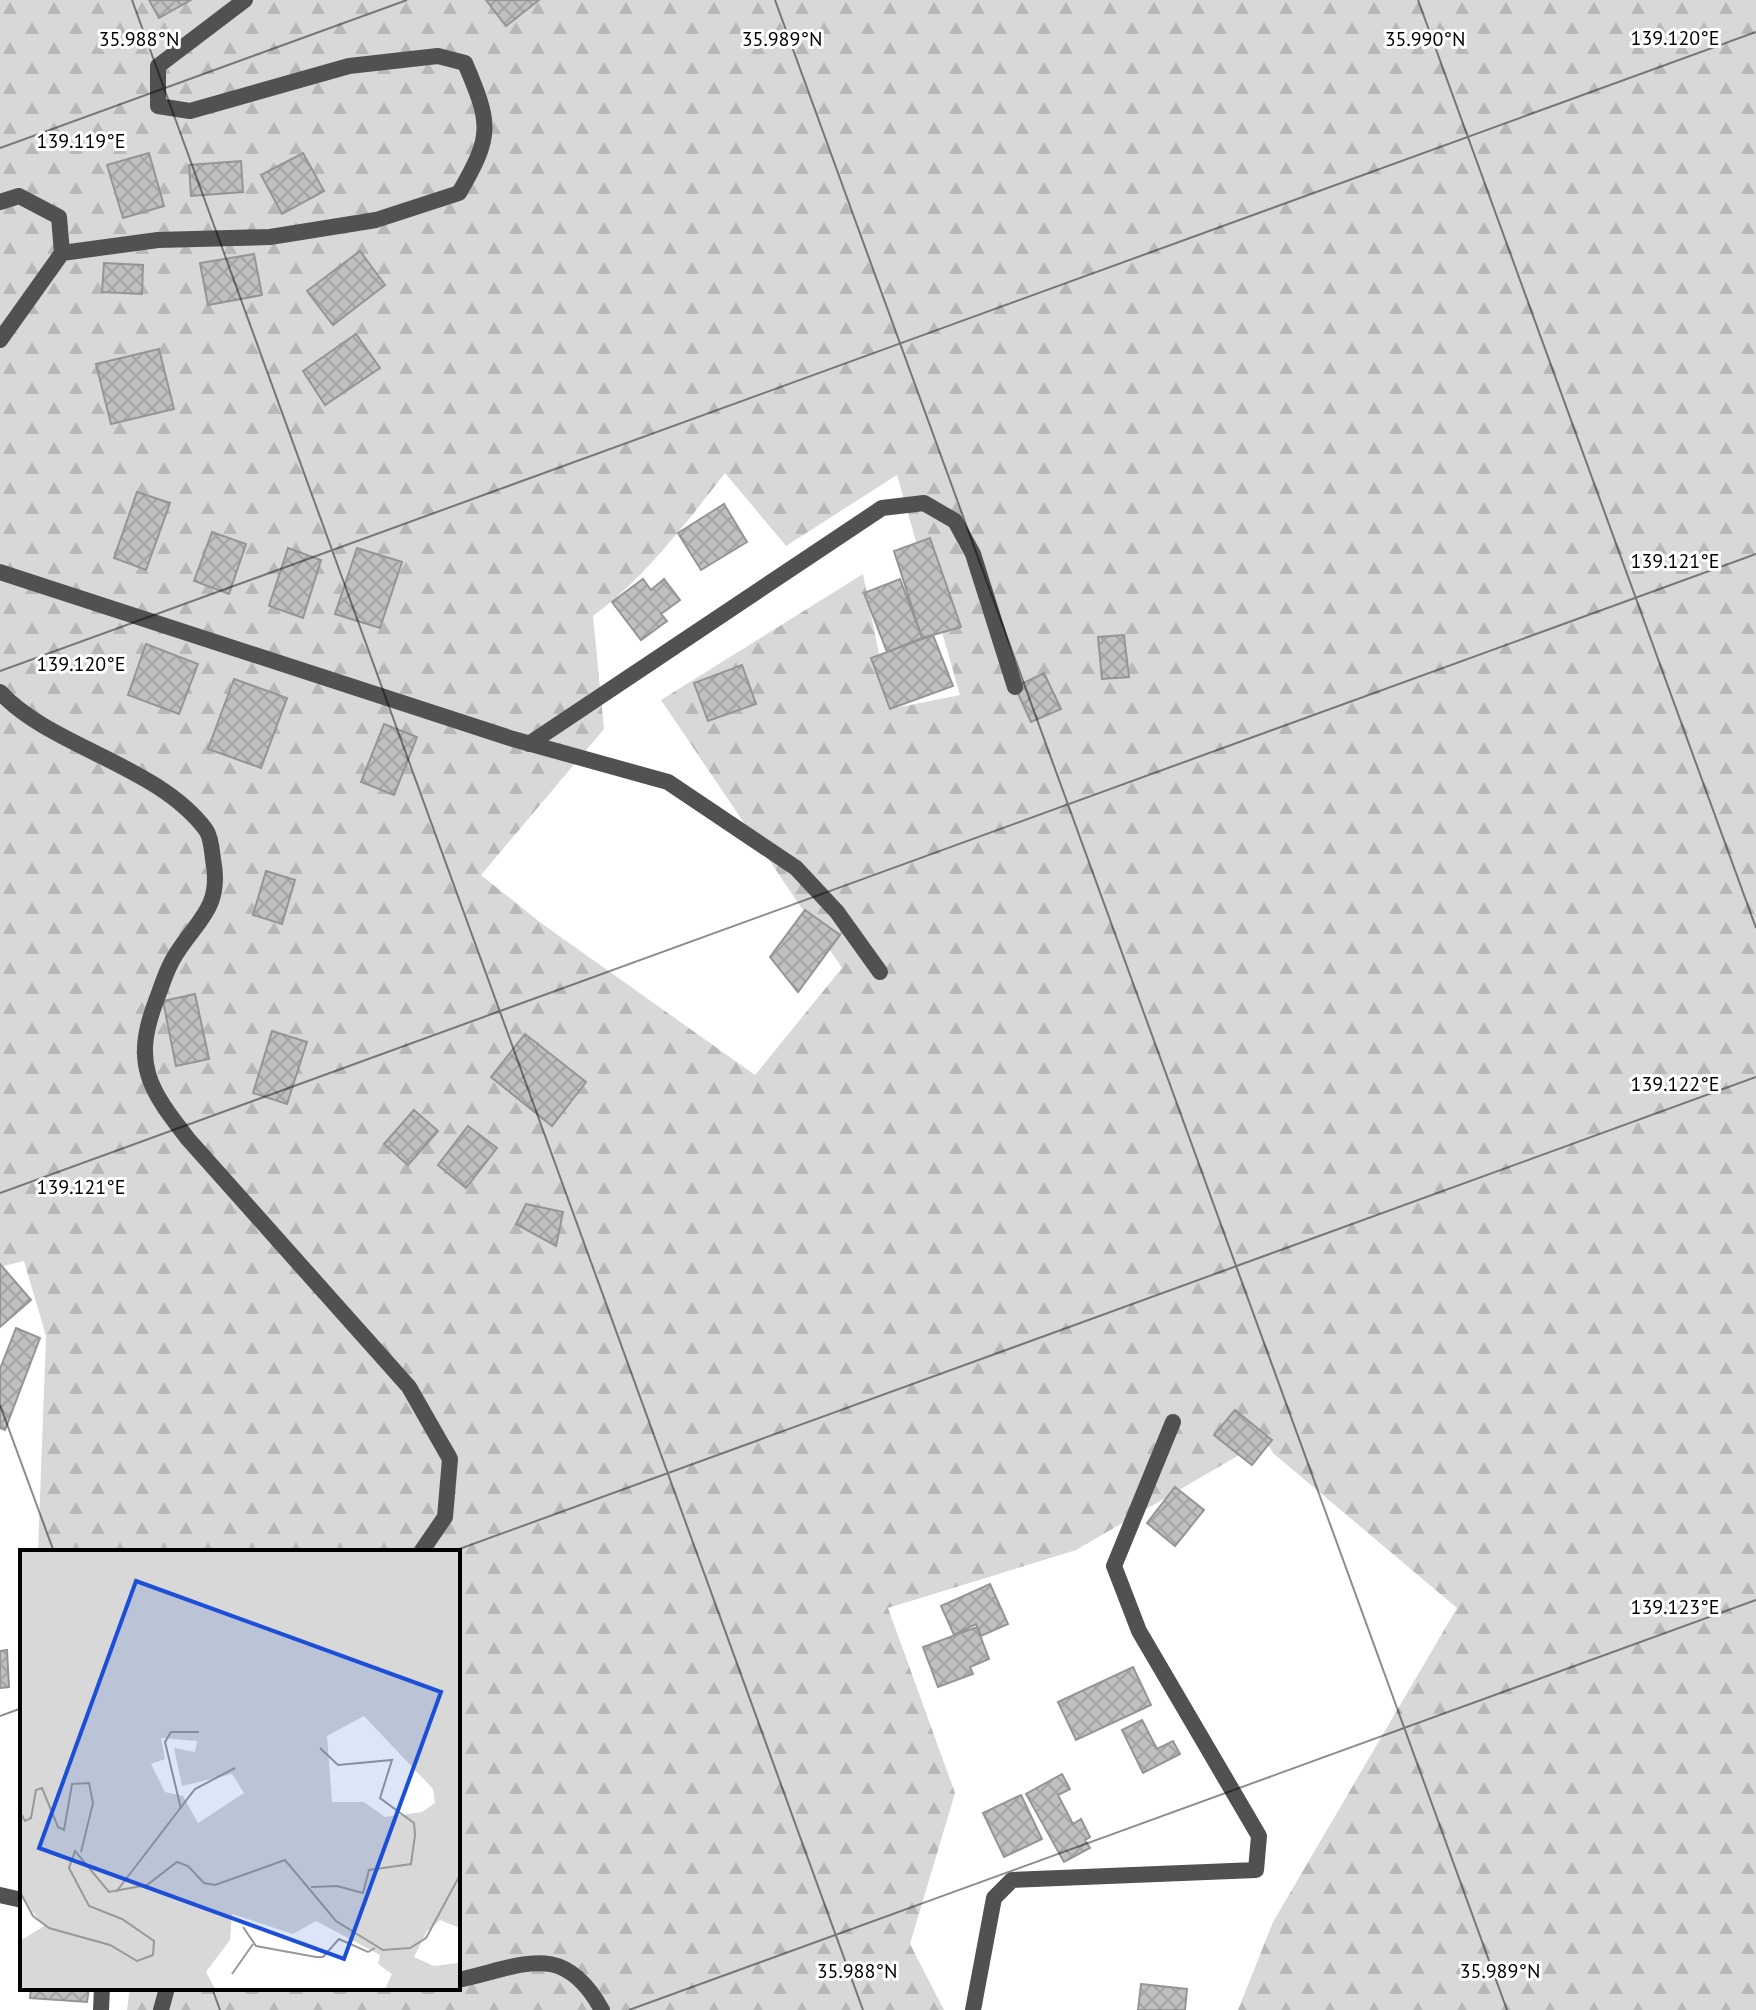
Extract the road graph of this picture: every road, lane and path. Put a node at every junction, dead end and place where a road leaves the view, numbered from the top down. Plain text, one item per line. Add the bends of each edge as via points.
1 (245, 0) edge
2 (0, 202) edge
3 (62, 253) junction
4 (0, 340) edge
5 (0, 572) edge
6 (1015, 687) dead end
7 (0, 692) edge
8 (529, 744) junction
9 (880, 972) dead end
10 (1173, 1422) dead end
11 (422, 1550) edge
12 (0, 1895) edge
13 (20, 1900) edge
14 (460, 1980) edge
15 (102, 1990) edge
16 (166, 1990) edge
17 (101, 2010) edge
18 (161, 2010) edge
19 (602, 2010) edge
20 (973, 2010) edge

1 - 3 street via 158,66 158,106 190,111 349,66 438,56 465,63 484,107 483,152 459,193 376,220 270,237 158,240
2 - 3 street via 19,196 59,217
3 - 4 street
5 - 8 street
6 - 8 street via 973,554 955,521 924,503 882,508
7 - 11 street via 15,708 176,801 208,832 217,879 212,905 172,962 144,1033 145,1068 158,1101 188,1139 409,1387 431,1424 450,1459 445,1517
8 - 9 street via 668,782 796,868 837,912
10 - 20 street via 1114,1566 1139,1631 1259,1836 1256,1870 1012,1880 994,1898
12 - 13 street
14 - 19 street via 546,1961 568,1968
15 - 17 street
16 - 18 street

